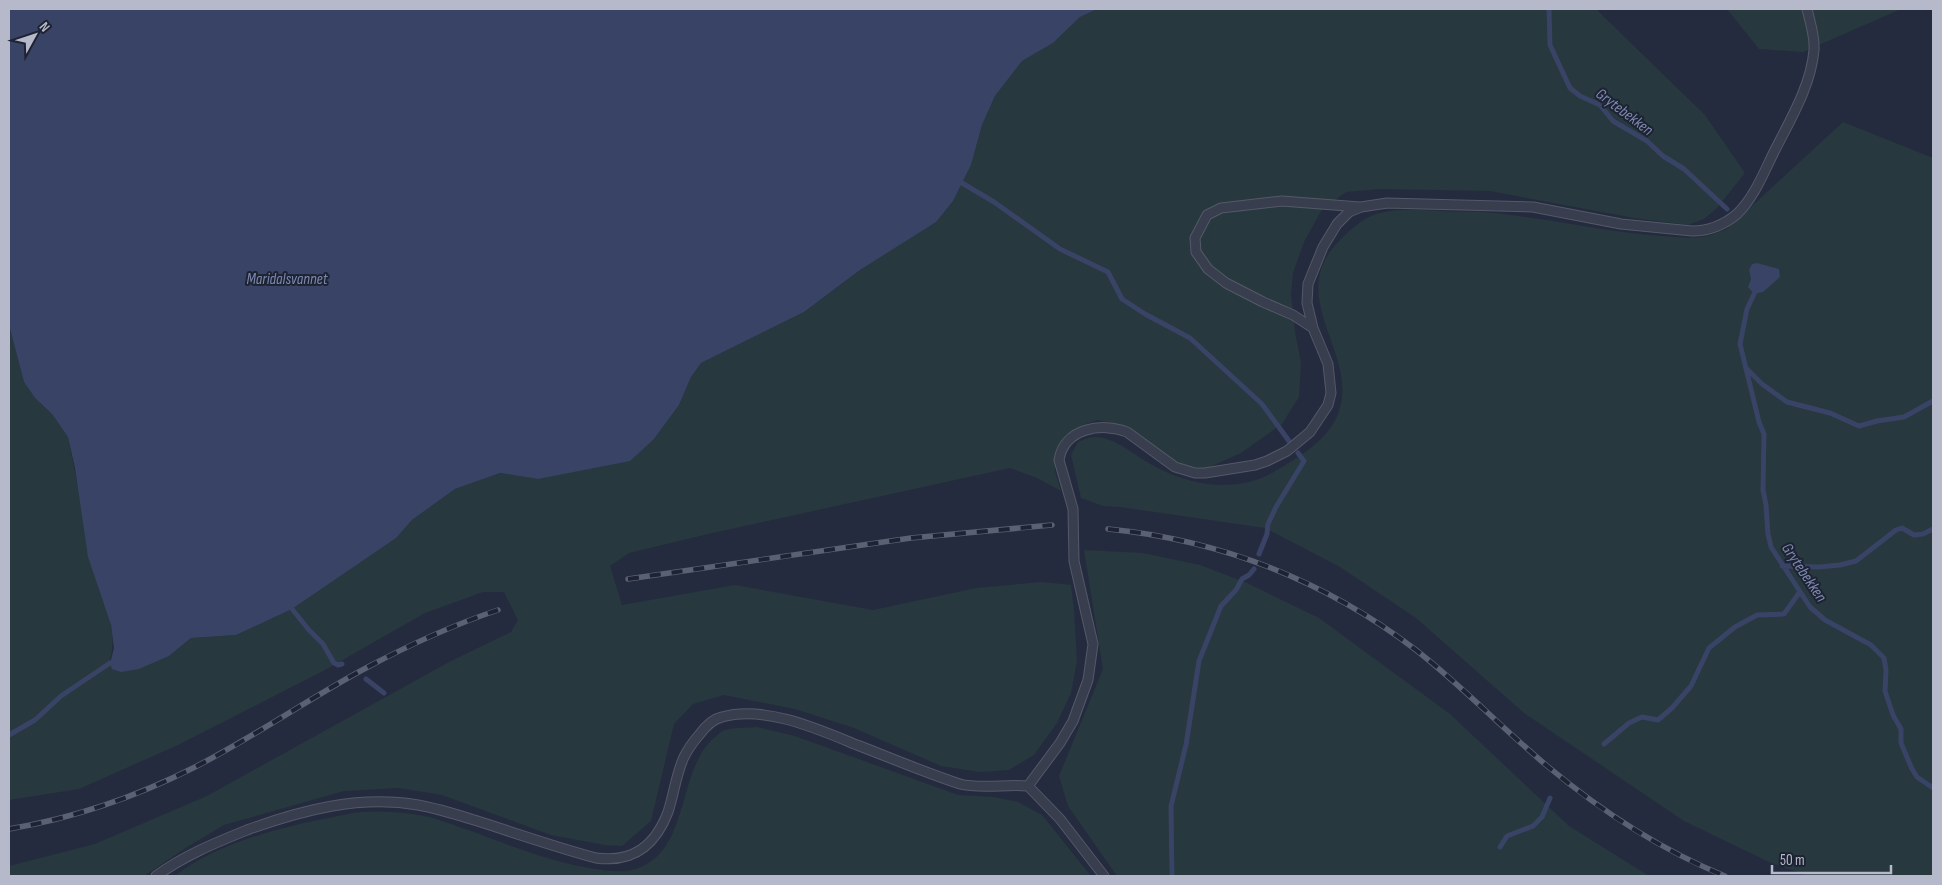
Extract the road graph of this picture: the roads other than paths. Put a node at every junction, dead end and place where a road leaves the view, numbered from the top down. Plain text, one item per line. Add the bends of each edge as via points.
1 (1807, 9) edge
2 (1361, 206) junction
3 (1313, 328) junction
4 (1028, 786) junction
5 (156, 876) edge
6 (1104, 876) edge

1 - 2 lane via 1814,48 1804,90 1759,183 1742,208 1722,224 1692,231 1621,224 1533,207 1387,203
2 - 3 lane via 1337,224 1313,268 1307,303
2 - 3 lane via 1282,201 1221,208 1207,215 1196,238 1196,252 1208,269 1226,283 1293,314
3 - 4 lane via 1328,364 1331,393 1328,405 1310,432 1267,461 1195,473 1175,467 1127,432 1102,427 1081,432 1064,445 1059,460 1073,509 1074,561 1092,644 1091,662 1073,721
4 - 5 lane via 962,784 809,726 781,718 744,714 722,717 702,730 683,759 668,812 656,834 639,852 625,858 596,858 424,806 371,803 330,805 272,821 196,851
4 - 6 lane via 1060,819

